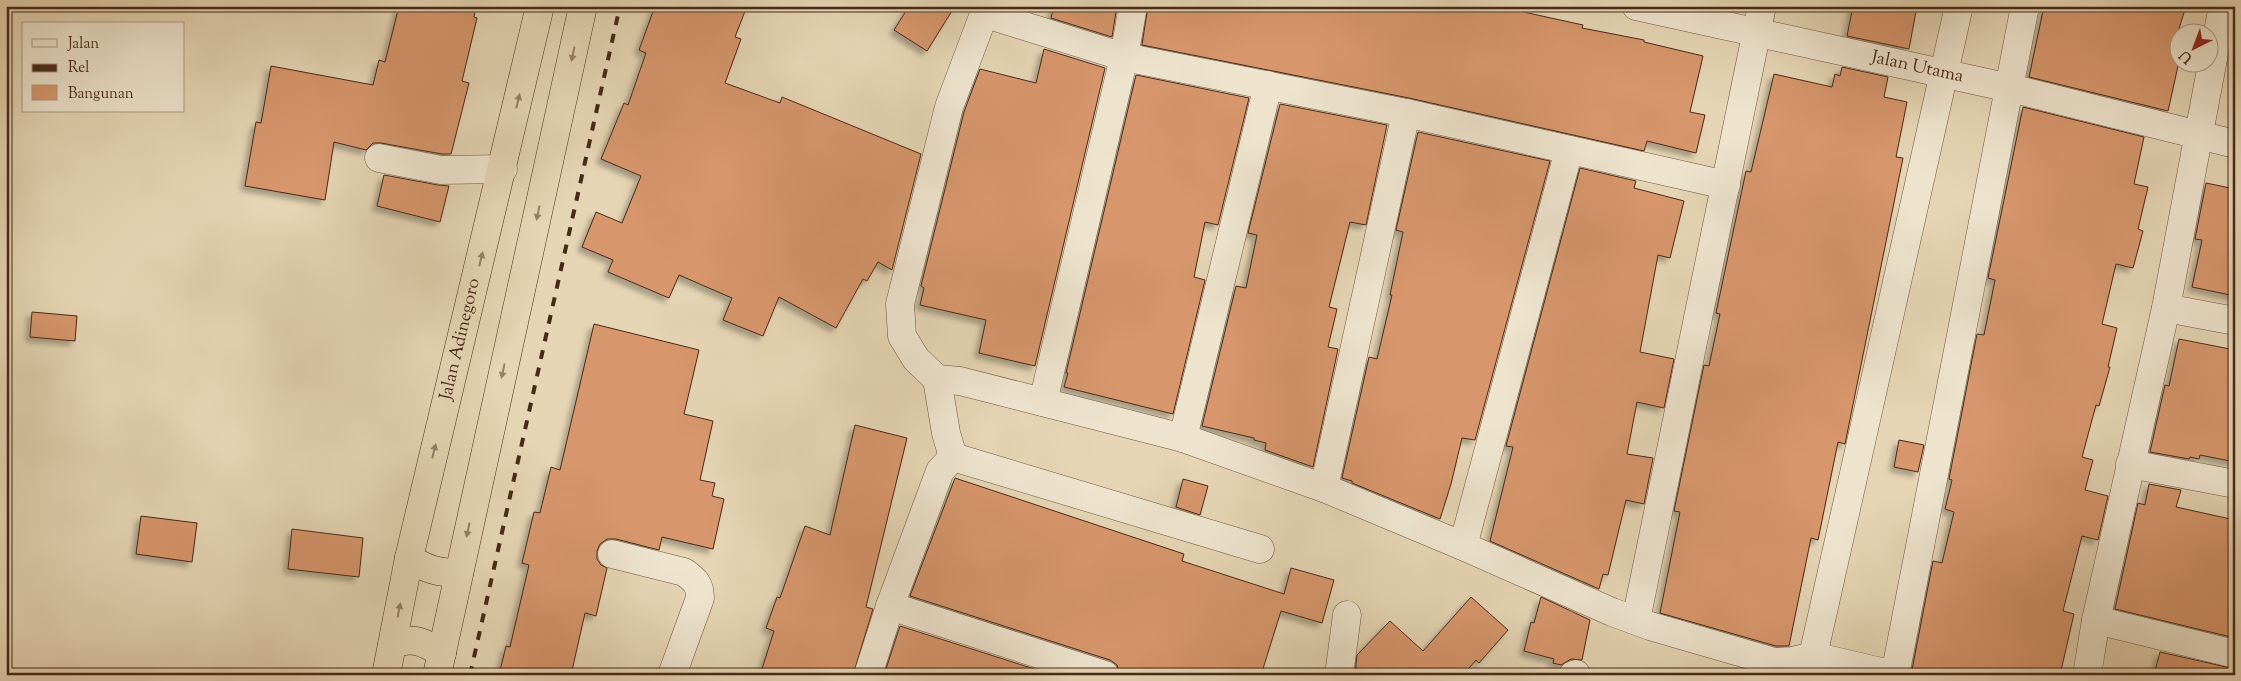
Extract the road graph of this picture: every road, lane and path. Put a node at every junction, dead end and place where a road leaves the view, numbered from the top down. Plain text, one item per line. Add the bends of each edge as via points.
1 (540, 6) edge
2 (583, 6) edge
3 (1133, 6) edge
4 (1636, 6) edge
5 (1959, 6) edge
6 (2025, 6) edge
7 (2222, 6) edge
8 (986, 10) edge
9 (1759, 19) edge
10 (1124, 57) junction
11 (1945, 75) junction
12 (1268, 85) junction
13 (2010, 88) junction
14 (1406, 113) junction
15 (2197, 136) junction
16 (2235, 144) edge
17 (1569, 150) junction
18 (379, 158) dead end
19 (503, 169) junction
20 (1726, 185) junction
21 (2166, 308) junction
22 (2235, 321) edge
23 (937, 379) junction
24 (1044, 402) junction
25 (1183, 438) junction
26 (953, 457) junction
27 (2130, 464) junction
28 (2235, 484) edge
29 (1324, 488) junction
30 (1463, 546) junction
31 (1260, 549) dead end
32 (612, 554) dead end
33 (409, 558) junction
34 (459, 573) junction
35 (890, 606) junction
36 (1347, 615) dead end
37 (1636, 620) junction
38 (2096, 620) junction
39 (392, 645) junction
40 (2235, 654) edge
41 (1813, 656) junction
42 (440, 664) edge
43 (386, 675) edge
44 (672, 675) edge
45 (868, 675) edge
46 (1105, 675) edge
47 (1339, 675) edge
48 (1895, 675) edge
49 (2087, 675) edge

19 -> 1 highway, Jalan Adinegoro
2 -> 34 highway
3 - 10 street
4 - 9 street, Jalan Utama
5 - 11 street
6 - 13 street
7 - 15 street
8 - 10 street
8 - 23 street via 949,107 900,304 902,336 916,359
9 - 11 street, Jalan Utama
9 - 20 street
10 - 12 street
10 - 24 street
11 - 13 street, Jalan Utama
11 - 41 street
12 - 14 street
12 - 25 street
13 - 15 street, Jalan Utama
13 - 48 street
14 - 17 street
14 - 29 street
15 - 16 street, Jalan Utama
15 - 21 street
17 - 20 street
17 - 30 street
18 - 19 street via 441,170
33 -> 19 highway, Jalan Adinegoro
20 - 37 street
21 - 22 street
21 - 27 street
23 - 24 street via 960,381
23 - 26 street
24 - 25 street
25 - 29 street
26 - 31 street
26 - 35 street via 940,471
27 - 28 street
27 - 38 street
29 - 30 street
30 - 37 street
32 - 44 street via 684,572 700,586 700,598
33 - 34 highway via 440,573
39 -> 33 highway, Jalan Adinegoro
34 - 42 highway
35 - 45 street
35 - 46 street
36 - 47 street
37 - 41 street via 1774,662
38 - 40 street
38 - 49 street
39 - 42 highway via 402,640 423,641
39 - 43 highway, Jalan Adinegoro
41 - 48 street

